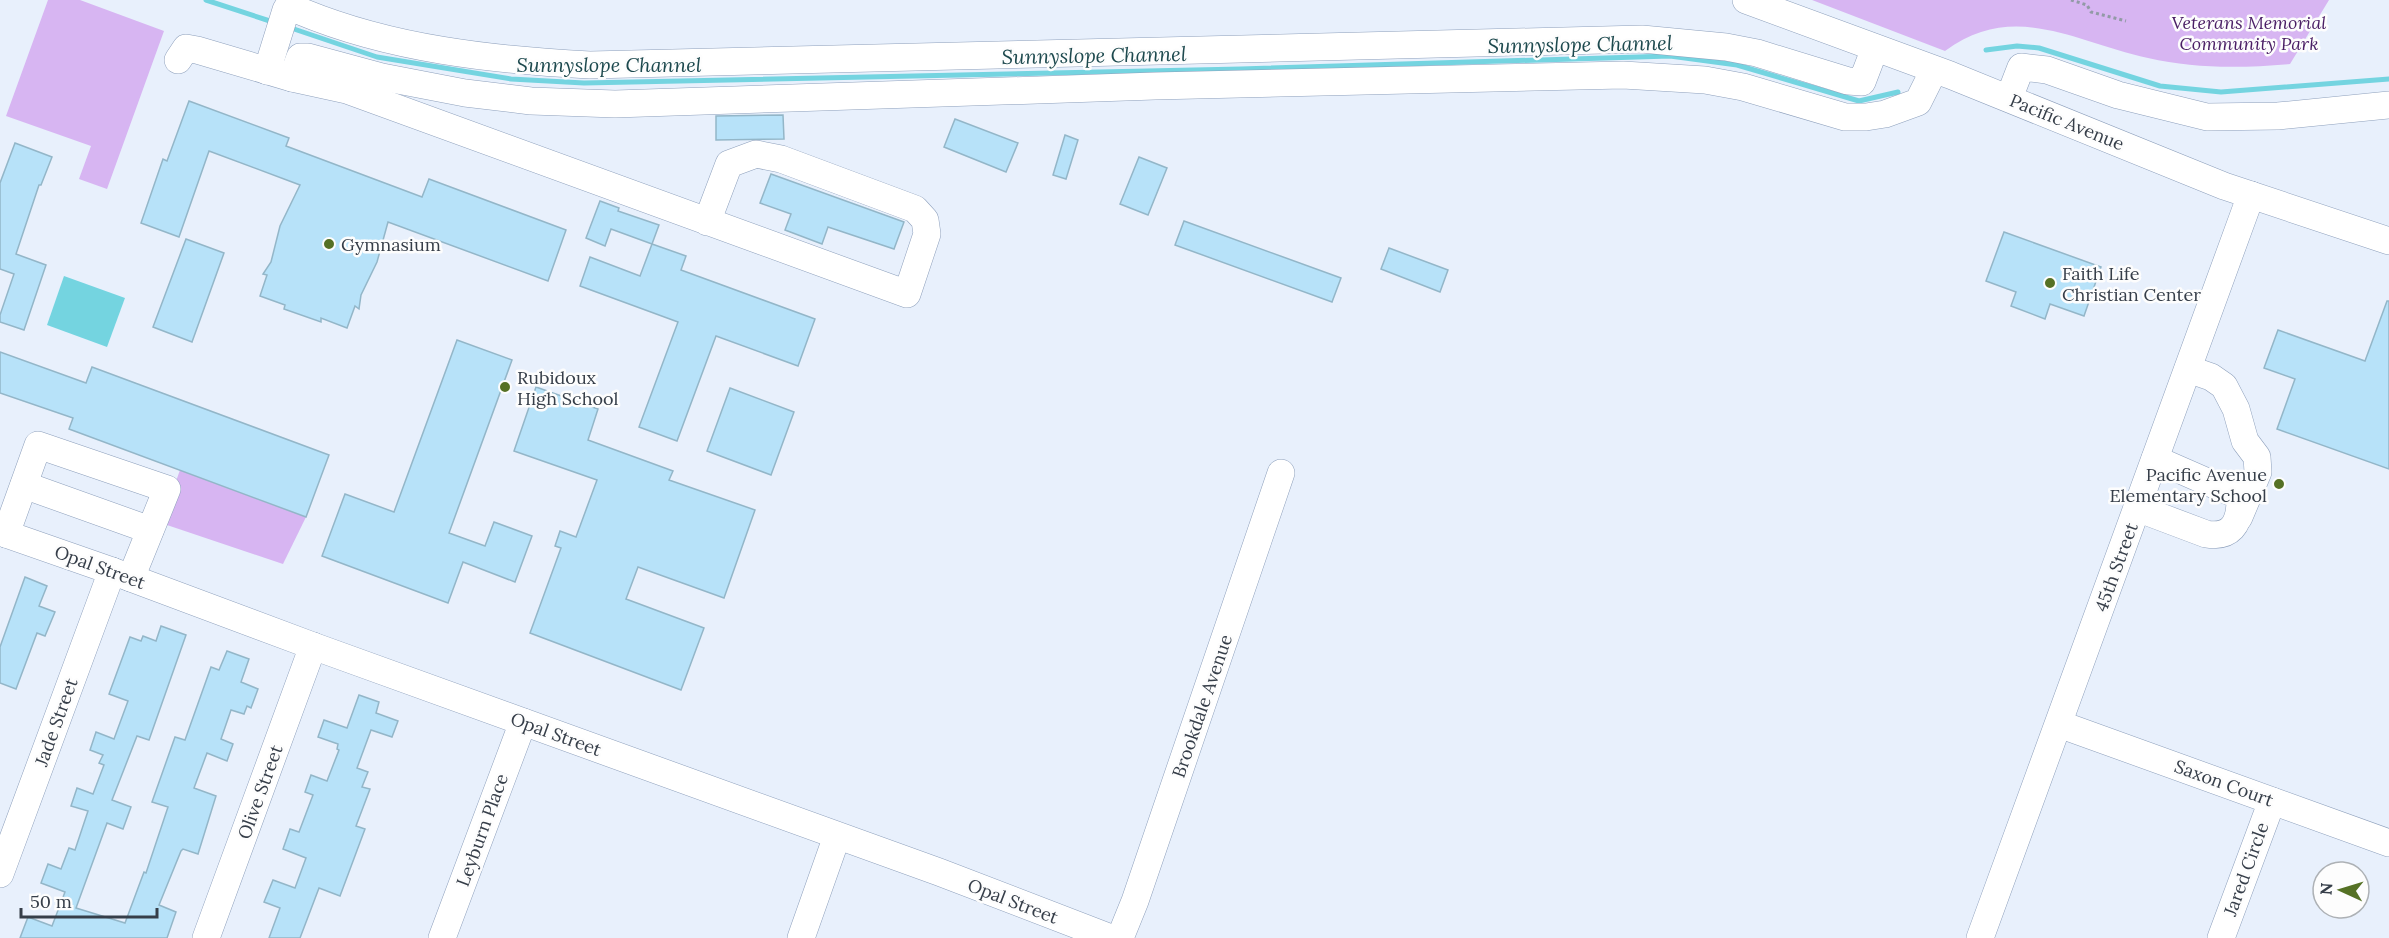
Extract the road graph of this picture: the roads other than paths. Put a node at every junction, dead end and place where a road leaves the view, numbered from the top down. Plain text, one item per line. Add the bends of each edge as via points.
1 (1746, 0) edge
2 (292, 7) edge
3 (1875, 48) junction
4 (178, 60) dead end
5 (1934, 70) junction
6 (280, 74) junction
7 (2009, 98) junction
8 (2389, 105) edge
9 (2250, 195) junction
10 (707, 222) junction
11 (2389, 242) edge
12 (2188, 369) junction
13 (2155, 459) junction
14 (1281, 472) dead end
15 (24, 485) junction
16 (2137, 508) junction
17 (2239, 517) junction
18 (150, 530) junction
19 (3, 533) edge
20 (122, 574) junction
21 (313, 646) junction
22 (523, 722) junction
23 (2059, 724) junction
24 (2272, 801) junction
25 (837, 836) junction
26 (2389, 843) edge
27 (0, 874) edge
28 (1082, 933) edge
29 (207, 938) edge
30 (442, 938) edge
31 (801, 938) edge
32 (1111, 938) edge
33 (1120, 938) edge
34 (1980, 938) edge
35 (2221, 938) edge

1 - 3 street, Pacific Avenue
2 - 3 street via 403,43 476,56 590,64 1642,39 1757,53 1862,82
2 - 6 street via 275,42
3 - 5 street, Pacific Avenue
4 - 6 street via 186,48
5 - 6 street via 1918,102 1866,117 1845,117 1714,82 1623,75 615,104 531,101 465,93 308,57 300,57
5 - 7 street, Pacific Avenue
6 - 10 street via 347,90
7 - 8 street via 2021,67 2047,70 2118,95 2207,117 2278,116
7 - 9 street, Pacific Avenue
9 - 11 street, Pacific Avenue
9 - 12 street, 45th Street
10 - 10 street via 729,164 756,154 781,159 915,209 925,220 927,234 907,294
12 - 13 street, 45th Street
12 - 17 street via 2224,386 2245,441 2256,457 2258,472
13 - 16 street, 45th Street
13 - 17 street via 2235,494 2240,500
14 - 33 street, Brookdale Avenue
15 - 18 street
15 - 18 street, Jade Street via 38,445 167,489
15 - 19 street
16 - 17 street via 2217,536 2230,530
16 - 23 street, 45th Street
18 - 20 street, Jade Street
19 - 20 street, Opal Street
20 - 21 street, Opal Street
20 - 27 street, Jade Street
21 - 22 street, Opal Street
21 - 29 street, Olive Street
22 - 25 street, Opal Street
22 - 30 street, Leyburn Place
23 - 24 street, Saxon Court
23 - 34 street, 45th Street
24 - 26 street, Saxon Court
24 - 35 street, Jared Circle
25 - 28 street, Opal Street
25 - 31 street
28 - 32 street, Opal Street

